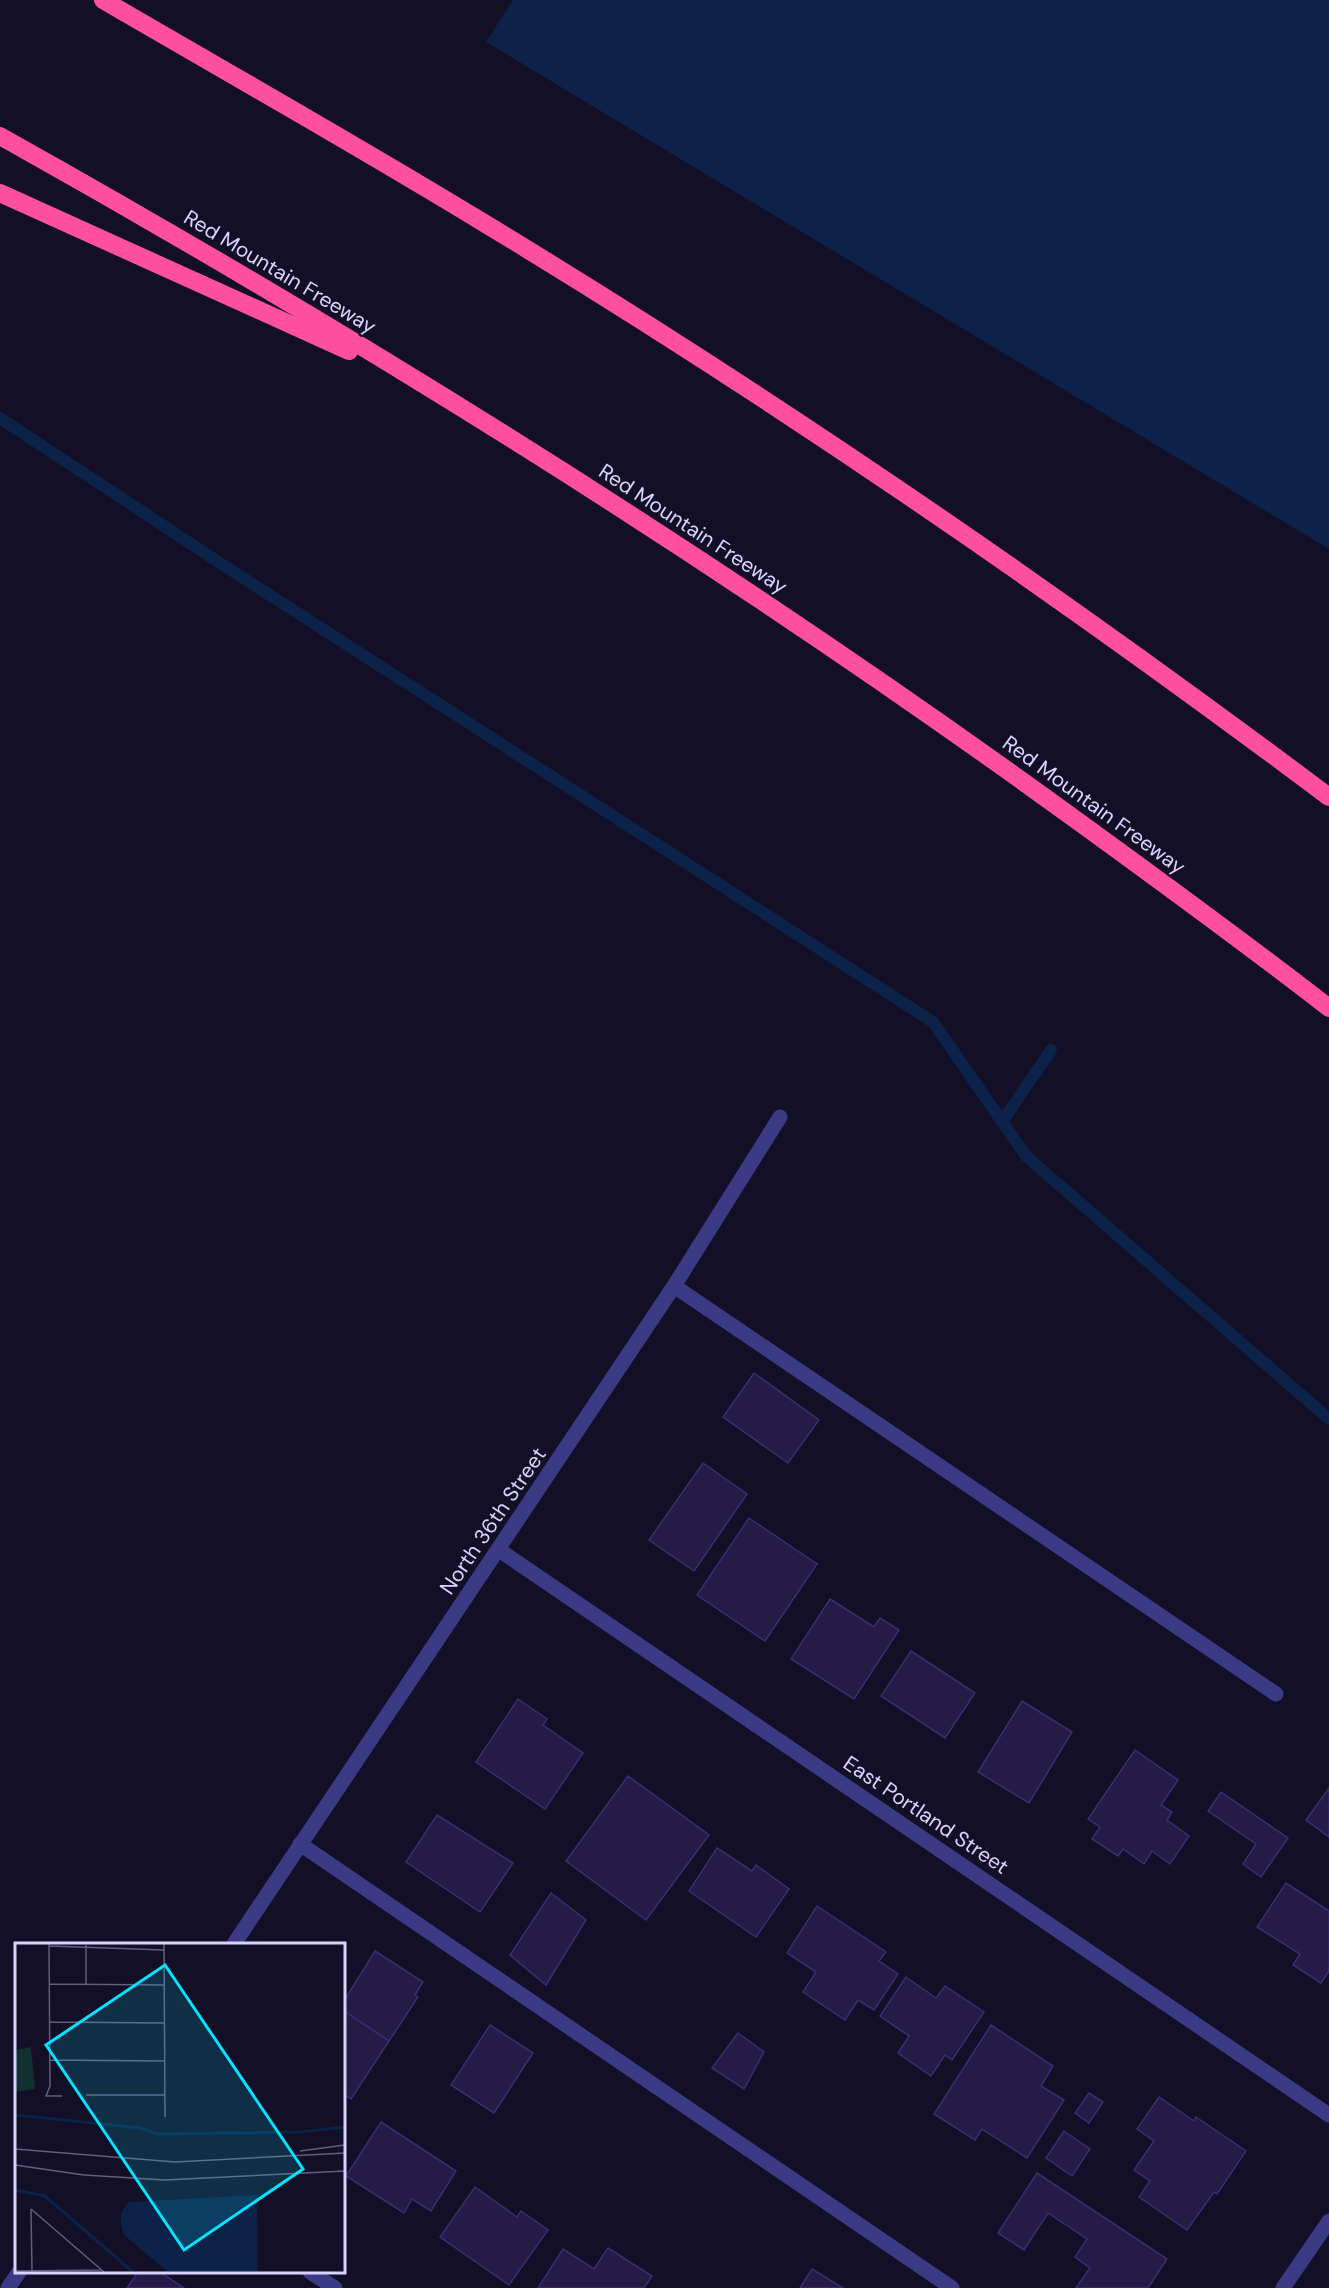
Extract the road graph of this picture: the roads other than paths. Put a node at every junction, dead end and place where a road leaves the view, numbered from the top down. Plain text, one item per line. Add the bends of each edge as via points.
1 (103, 0) edge
2 (0, 136) edge
3 (0, 193) edge
4 (425, 385) junction
5 (1329, 797) edge
6 (1329, 1008) edge
7 (780, 1117) dead end
8 (674, 1286) junction
9 (499, 1550) junction
10 (1276, 1694) dead end
11 (300, 1844) junction
12 (235, 1943) edge
13 (1329, 2115) edge
14 (1329, 2221) edge
15 (19, 2273) edge
16 (313, 2273) edge
17 (8, 2288) edge
18 (335, 2288) edge
19 (952, 2288) edge
20 (1283, 2288) edge

1 - 5 highway via 484,223 730,378 1108,635
2 - 4 highway, Red Mountain Freeway
3 - 4 highway
4 - 6 highway, Red Mountain Freeway via 683,548 939,721
7 - 8 street, North 36th Street
8 - 9 street, North 36th Street
8 - 10 street
9 - 11 street, North 36th Street
9 - 13 street, East Portland Street
11 - 12 street, North 36th Street
11 - 19 street
14 - 20 street
15 - 17 street
16 - 18 street

